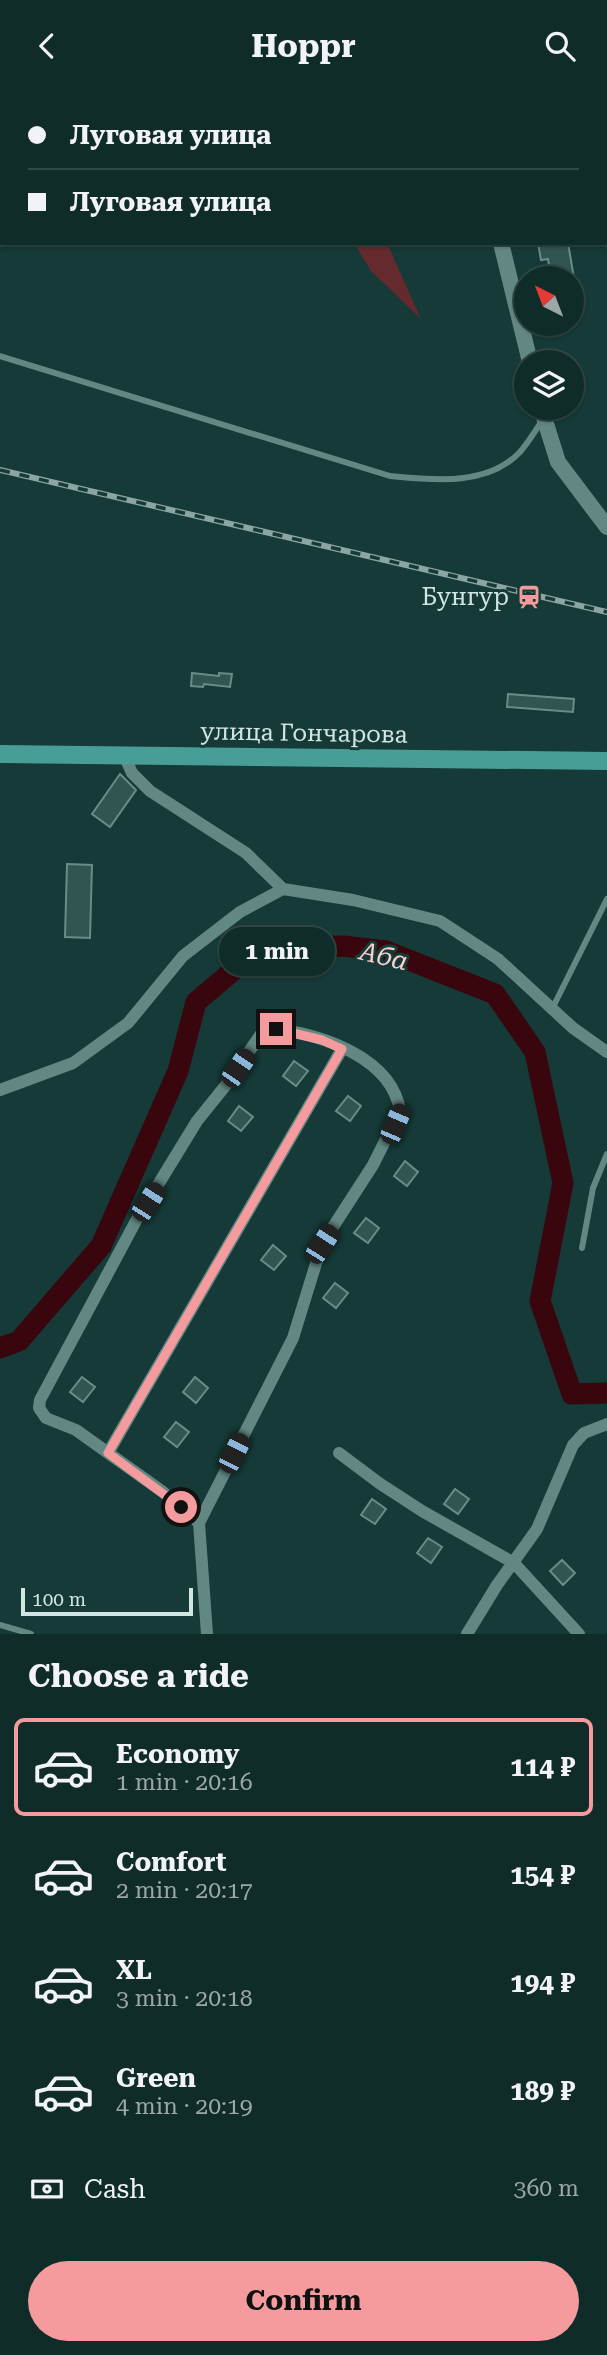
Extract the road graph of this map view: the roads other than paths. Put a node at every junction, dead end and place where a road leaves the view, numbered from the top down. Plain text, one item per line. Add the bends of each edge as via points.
1 (501, 245) edge
2 (527, 350) edge
3 (0, 356) edge
4 (538, 420) edge
5 (544, 420) edge
6 (607, 527) edge
7 (0, 754) edge
8 (124, 755) junction
9 (607, 761) edge
10 (284, 889) junction
11 (607, 899) edge
12 (552, 1010) junction
13 (342, 1049) junction
14 (607, 1052) edge
15 (0, 1090) edge
16 (607, 1154) edge
17 (582, 1248) dead end
18 (607, 1424) edge
19 (108, 1453) junction
20 (339, 1453) dead end
21 (199, 1523) junction
22 (514, 1563) junction
23 (0, 1625) edge
24 (31, 1634) edge
25 (207, 1634) edge
26 (467, 1634) edge
27 (579, 1634) edge

1 - 2 street
3 - 4 lane via 390,476 447,482 500,468 520,452
5 - 6 street via 558,462
7 - 8 main road, улица Гончарова
8 - 9 main road, улица Гончарова
8 - 10 street via 132,773 150,791 246,853
10 - 12 street via 440,921 498,959
10 - 15 street via 240,912 183,956 128,1023 73,1063
11 - 12 lane
12 - 14 street
13 - 19 street
13 - 19 street via 288,1030 261,1034 197,1121 137,1219 39,1408 46,1418 76,1430
13 - 21 street via 376,1066 393,1087 400,1111 373,1165 322,1244 293,1338
16 - 17 lane via 593,1188
18 - 22 street via 584,1433 573,1445 537,1529
19 - 21 street
20 - 22 street via 422,1511
21 - 25 street
22 - 26 street
22 - 27 street
23 - 24 lane

